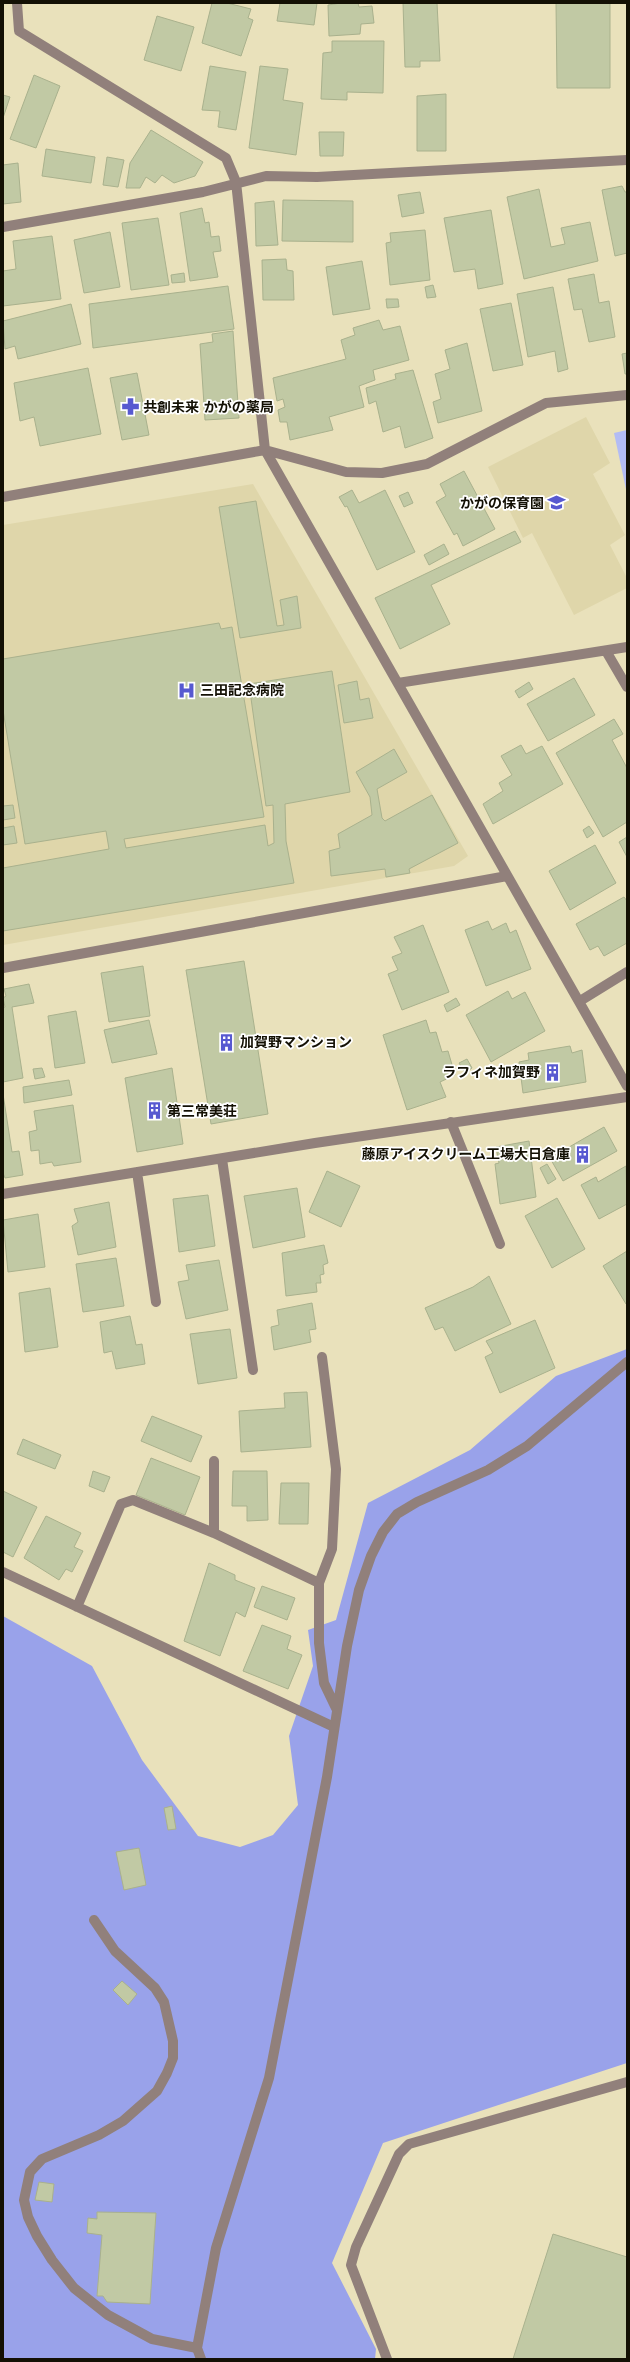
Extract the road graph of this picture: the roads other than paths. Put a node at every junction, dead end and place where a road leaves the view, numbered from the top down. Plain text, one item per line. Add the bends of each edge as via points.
1 (17, 3) edge
2 (627, 160) edge
3 (236, 182) junction
4 (3, 227) edge
5 (627, 395) edge
6 (265, 450) junction
7 (3, 496) edge
8 (627, 647) edge
9 (606, 651) junction
10 (398, 683) junction
11 (627, 687) edge
12 (507, 876) junction
13 (3, 968) edge
14 (627, 972) edge
15 (580, 1001) junction
16 (627, 1086) edge
17 (627, 1096) edge
18 (451, 1122) junction
19 (222, 1160) junction
20 (137, 1172) junction
21 (3, 1194) edge
22 (500, 1244) dead end
23 (156, 1302) dead end
24 (322, 1357) dead end
25 (627, 1362) edge
26 (253, 1370) dead end
27 (214, 1461) dead end
28 (214, 1533) junction
29 (3, 1572) edge
30 (319, 1583) junction
31 (77, 1607) junction
32 (336, 1708) junction
33 (334, 1727) junction
34 (94, 1920) dead end
35 (627, 2082) edge
36 (197, 2348) junction
37 (197, 2359) edge
38 (201, 2359) edge
39 (387, 2359) edge

1 - 3 street via 19,30 226,158
2 - 3 street via 317,177 266,176
3 - 4 street via 203,192
3 - 6 street
5 - 6 street via 546,403 427,464 382,473 346,472
6 - 7 street
6 - 10 street
8 - 9 street
9 - 10 street
9 - 11 street
10 - 12 street
12 - 13 street
12 - 15 street
14 - 15 street
15 - 16 street
17 - 18 street
18 - 19 street
18 - 22 street
19 - 20 street
19 - 26 street
20 - 21 street
20 - 23 street
24 - 30 street via 336,1469 332,1549
25 - 32 street via 528,1446 488,1470 417,1502 397,1514 371,1556 359,1590
27 - 28 street
28 - 30 street
28 - 31 street via 132,1500 121,1504
29 - 31 street
30 - 32 street via 319,1643 324,1683
31 - 33 street
32 - 33 street
33 - 36 street via 288,1987 269,2078 216,2248
34 - 36 street via 115,1951 155,1988 164,2002 173,2041 173,2058 157,2090 123,2121 99,2135 42,2159 30,2172 24,2200 28,2217 52,2260 74,2288 108,2315 152,2338
35 - 39 street via 409,2144 399,2154 356,2247 351,2265
36 - 37 street
36 - 38 street

